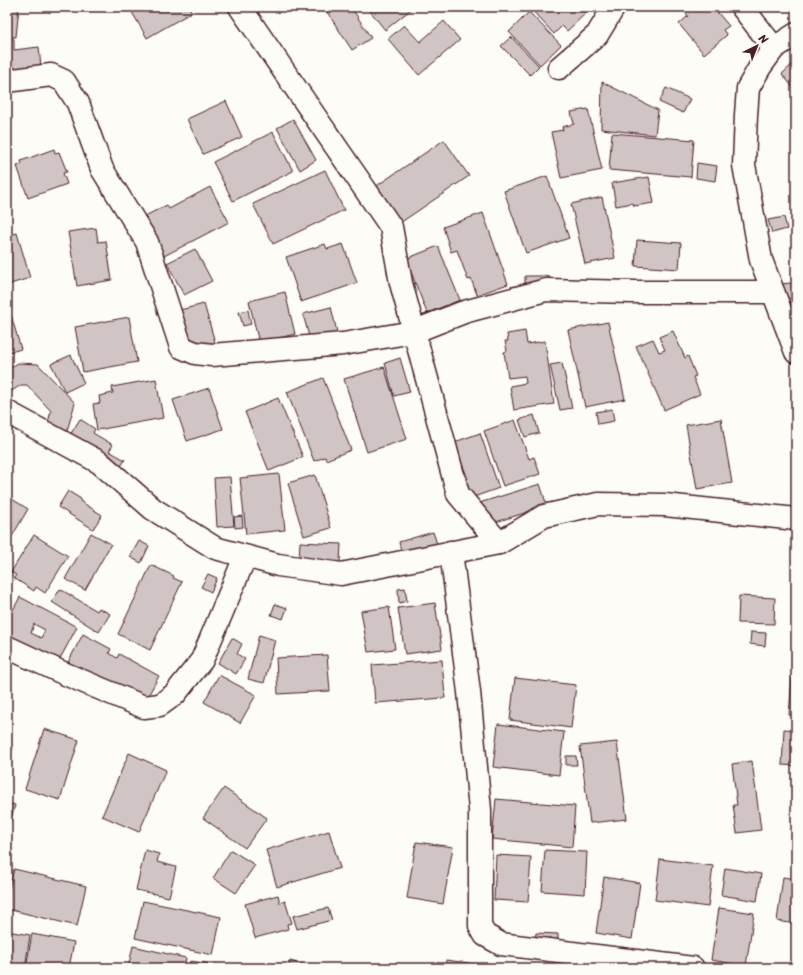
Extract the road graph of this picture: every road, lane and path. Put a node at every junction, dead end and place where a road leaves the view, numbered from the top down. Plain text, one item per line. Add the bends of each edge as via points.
1 (240, 7) edge
2 (614, 7) edge
3 (742, 7) edge
4 (796, 34) edge
5 (774, 48) junction
6 (559, 68) dead end
7 (7, 81) edge
8 (773, 292) junction
9 (413, 332) junction
10 (796, 352) edge
11 (7, 412) edge
12 (796, 519) edge
13 (499, 543) junction
14 (451, 552) junction
15 (245, 556) junction
16 (7, 647) edge
17 (693, 968) edge

1 - 9 street via 391,227
2 - 6 street via 597,35
3 - 5 street
4 - 5 street
5 - 8 street via 748,88 744,165 761,260
7 - 9 street via 51,75 64,81 78,103 102,169 147,242 181,347 195,353 212,355 342,344
8 - 9 street via 546,290 464,312
8 - 10 street
9 - 13 street via 458,494
11 - 15 street via 99,462 152,509 215,548
12 - 13 street via 665,505 598,504 544,516
13 - 14 street
14 - 15 street via 341,574 278,565
14 - 17 street via 469,692 480,810 480,926 485,935 501,944
15 - 16 street via 202,660 175,694 160,705 144,707

